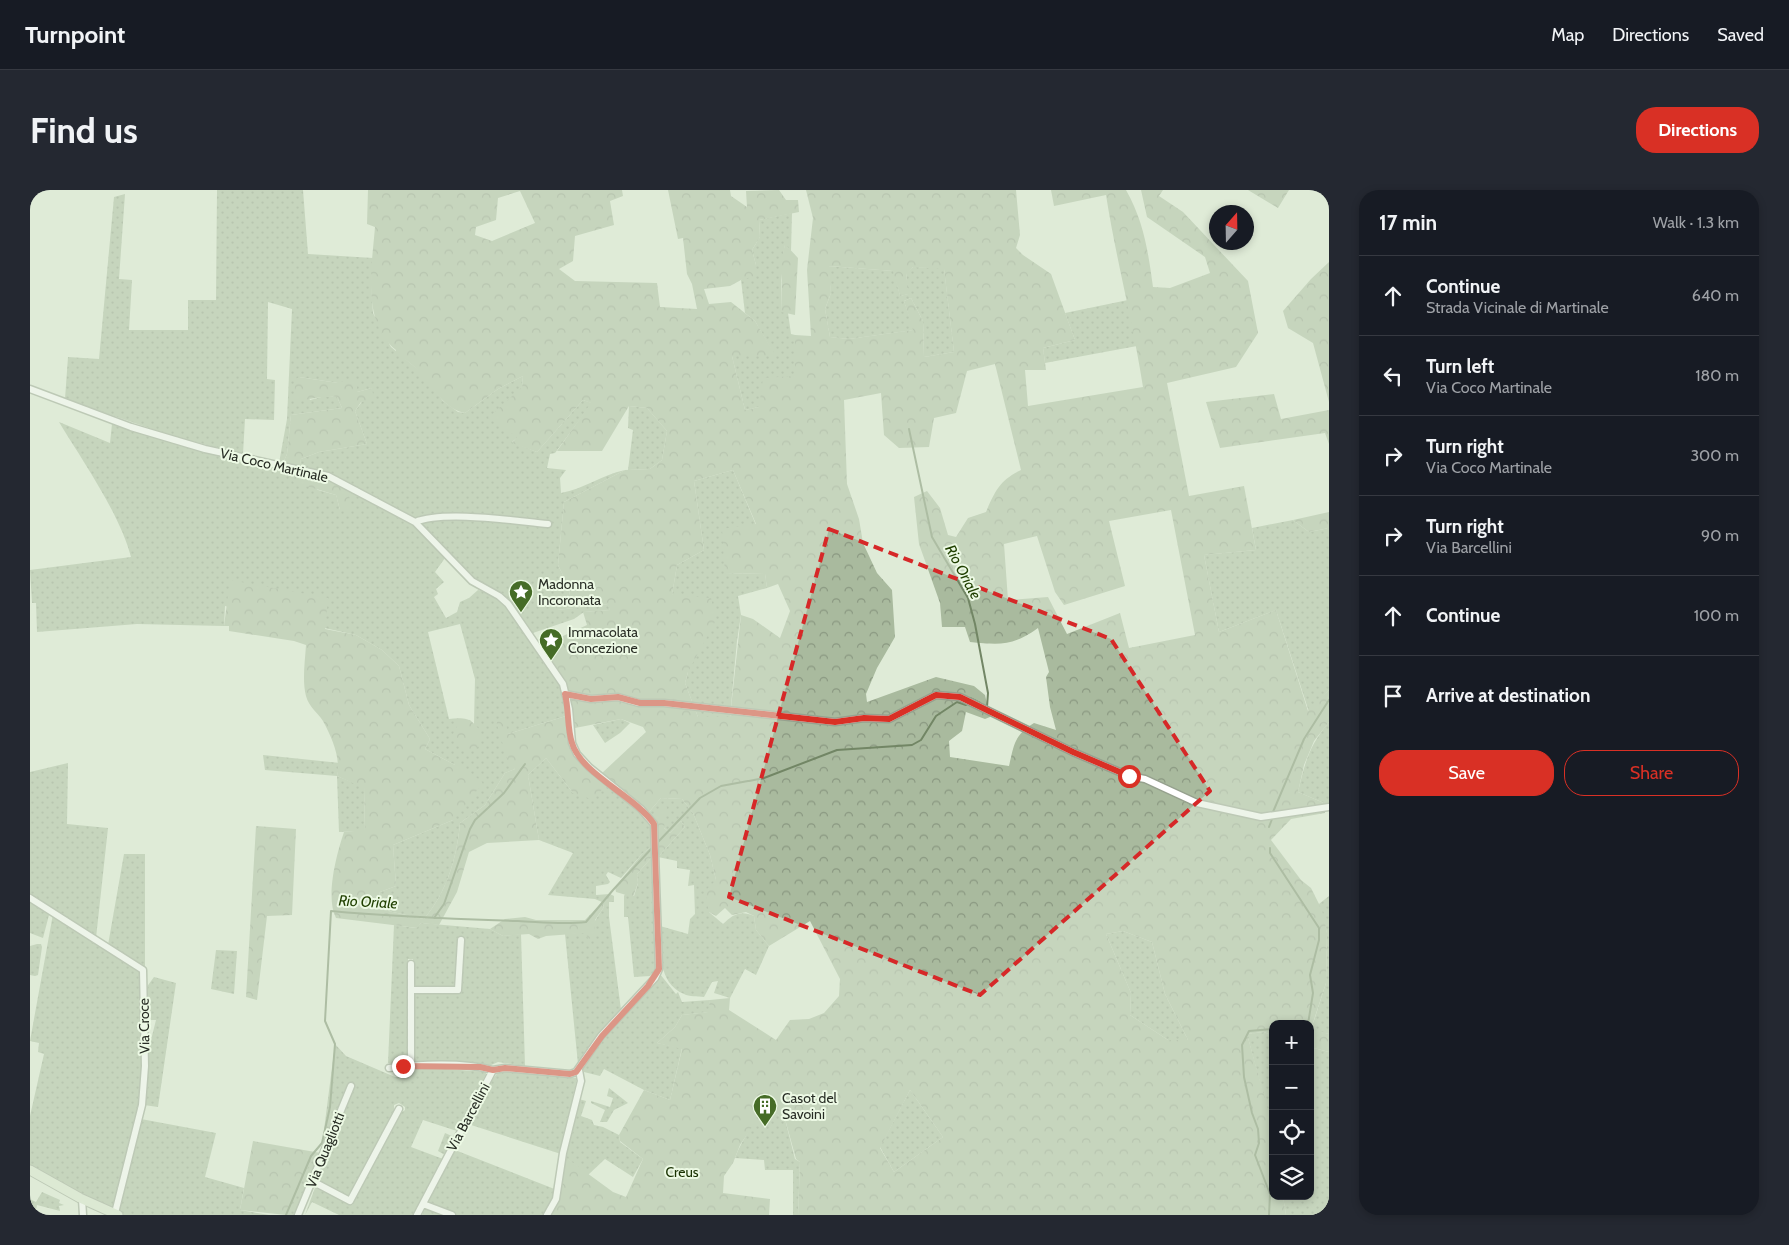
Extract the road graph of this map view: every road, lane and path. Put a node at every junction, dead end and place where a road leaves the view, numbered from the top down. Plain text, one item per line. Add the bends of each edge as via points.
1 (30, 389) edge
2 (415, 522) junction
3 (548, 524) dead end
4 (565, 694) junction
5 (1329, 807) edge
6 (30, 898) edge
7 (461, 940) dead end
8 (411, 964) dead end
9 (411, 990) junction
10 (410, 1066) junction
11 (389, 1068) dead end
12 (493, 1070) junction
13 (579, 1070) junction
14 (351, 1086) dead end
15 (399, 1109) dead end
16 (30, 1170) edge
17 (312, 1181) junction
18 (82, 1199) junction
19 (423, 1204) junction
20 (116, 1214) edge
21 (83, 1215) edge
22 (298, 1215) edge
23 (417, 1215) edge
24 (452, 1215) edge
25 (547, 1215) edge

1 - 2 street, Via Coco Martinale via 131,427 205,449 328,476
2 - 3 street via 463,518
2 - 4 street, Via Coco Martinale via 472,581 508,604 563,684
4 - 5 street via 835,722 889,719 936,695 960,697 1073,752 1198,803 1261,817
4 - 13 street, Via Coco Martinale via 572,743 577,754 649,817 654,824 655,844 659,969 648,986 602,1036
6 - 20 street, Via Croce via 143,970 145,1066 142,1105
7 - 9 street via 458,990
8 - 9 street
9 - 10 street
10 - 11 street
10 - 12 street
12 - 13 street, Via Barcellini via 505,1068 570,1074
12 - 19 street, Via Barcellini
13 - 25 street via 581,1081 556,1198
14 - 17 street, Via Quagliotti
15 - 17 street via 350,1201
16 - 18 street
17 - 22 street, Via Quagliotti
18 - 20 street
18 - 21 street
19 - 23 street, Via Barcellini
19 - 24 street

